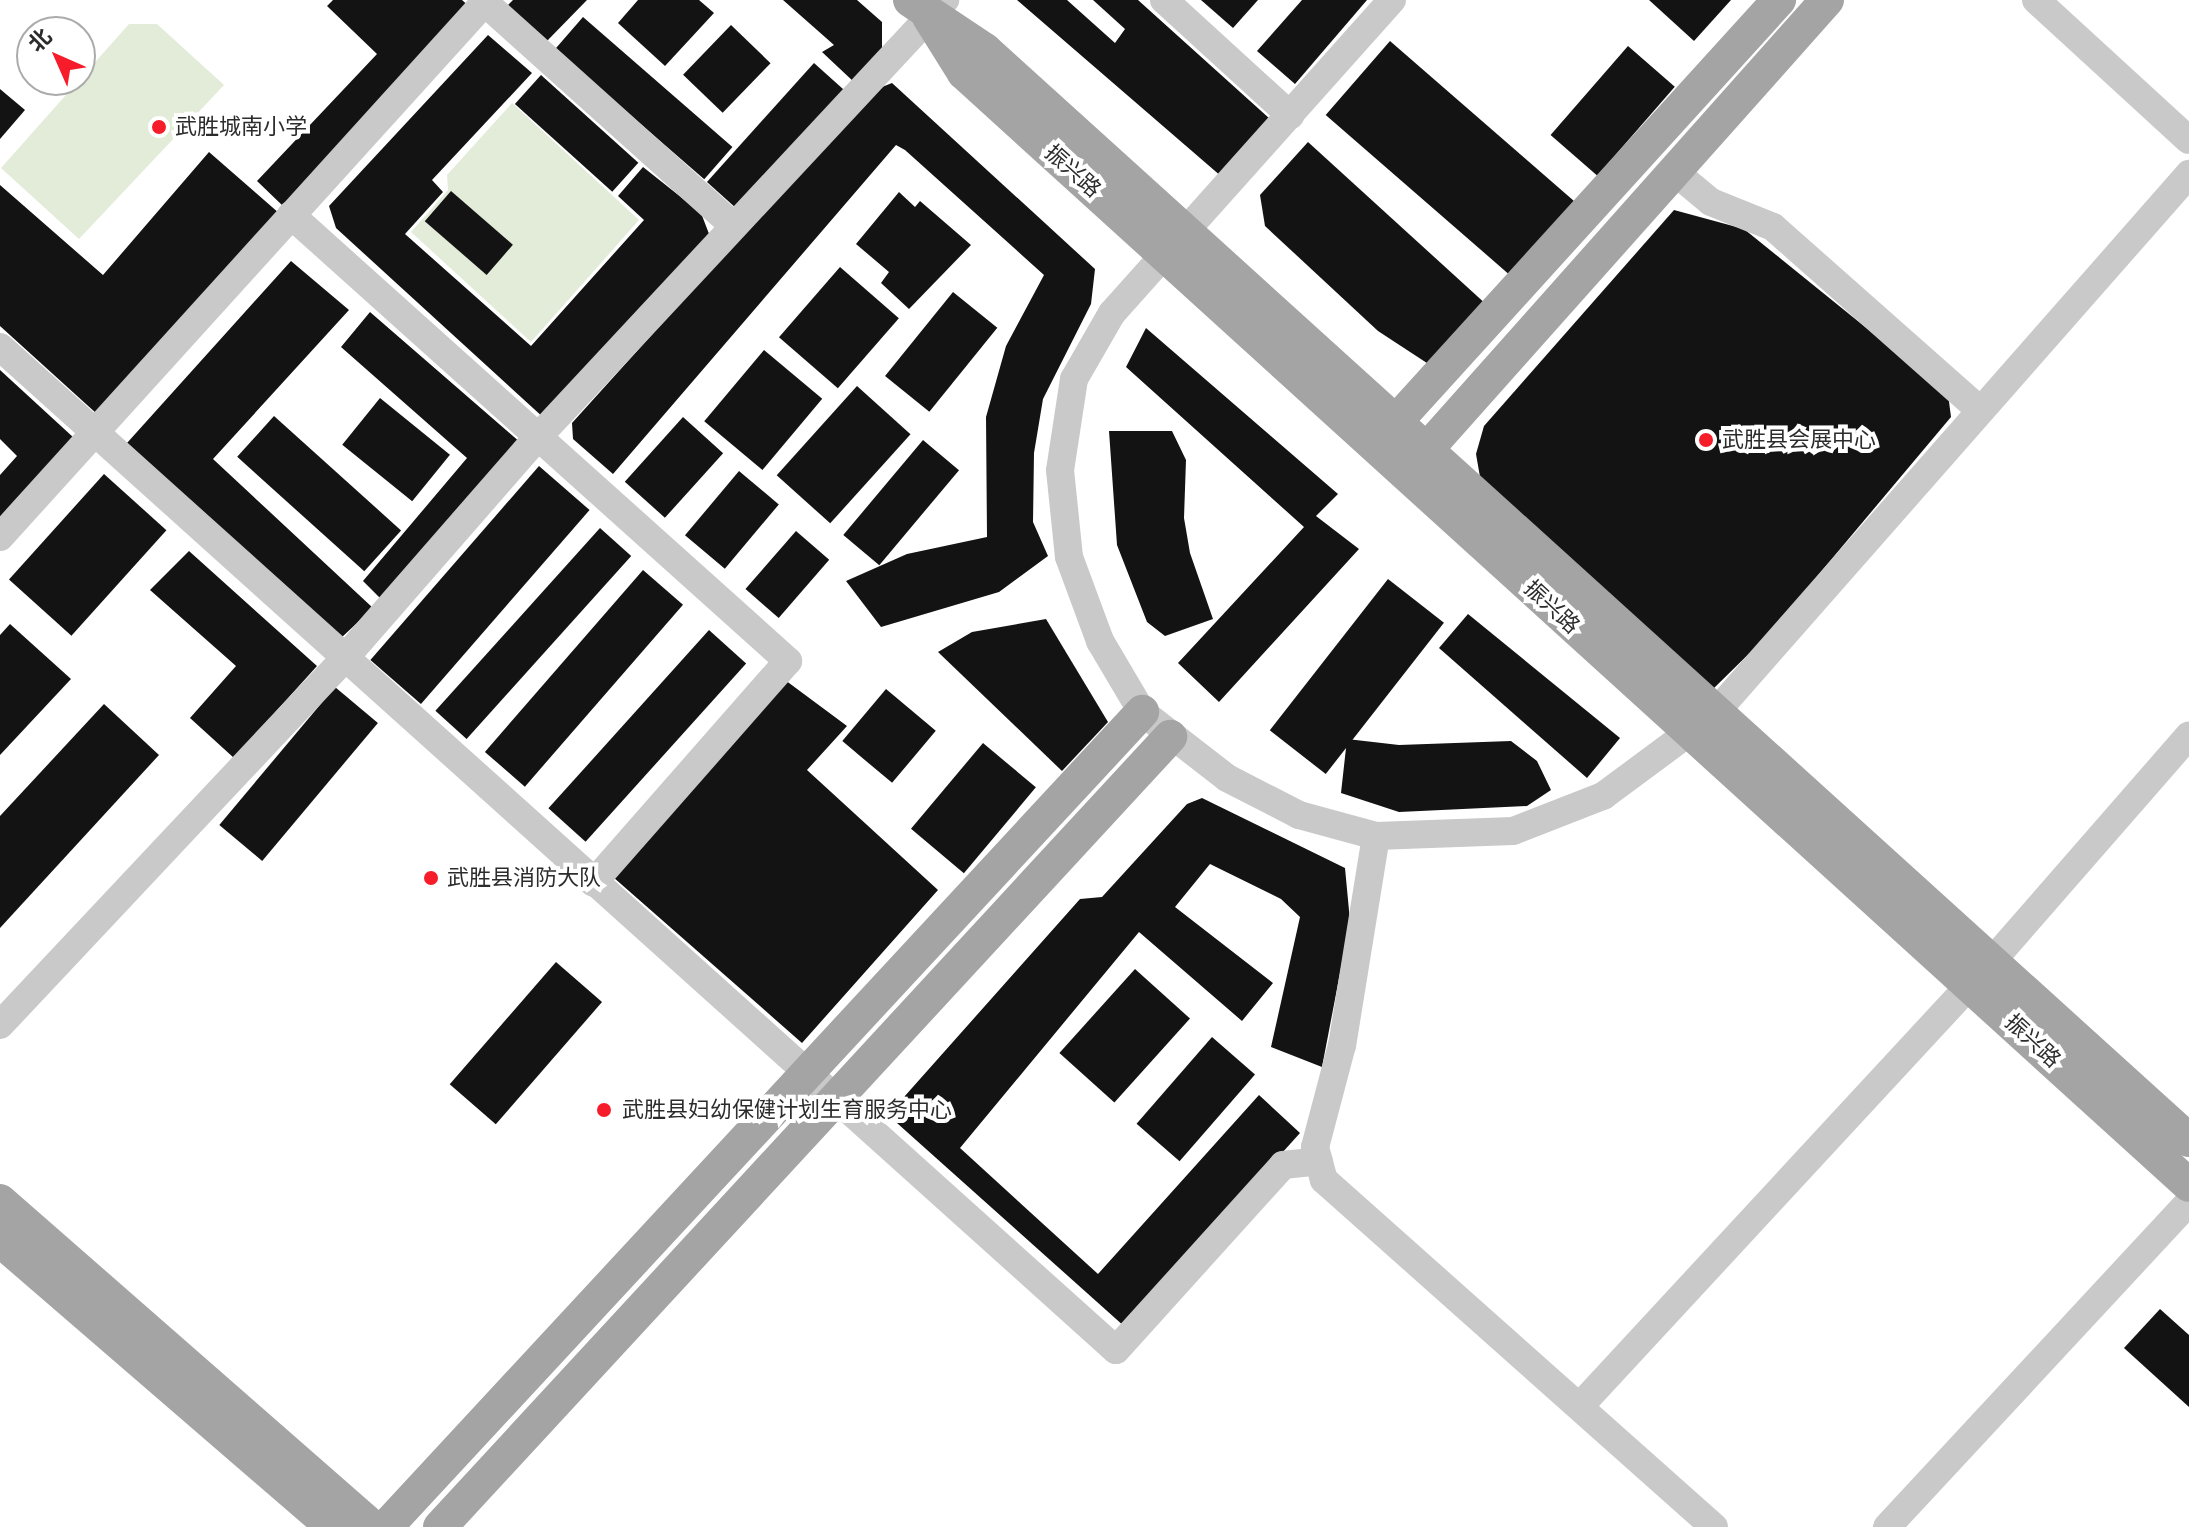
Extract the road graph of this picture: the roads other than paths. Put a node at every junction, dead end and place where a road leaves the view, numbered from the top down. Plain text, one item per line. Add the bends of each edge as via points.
1 (1164, 0) edge
2 (1392, 0) edge
3 (1779, 0) edge
4 (1827, 0) edge
5 (2036, 0) edge
6 (485, 1) edge
7 (928, 6) edge
8 (1290, 115) junction
9 (2189, 140) edge
10 (1676, 173) junction
11 (2189, 174) edge
12 (291, 215) junction
13 (733, 225) junction
14 (1176, 245) junction
15 (0, 347) edge
16 (1979, 409) junction
17 (96, 428) junction
18 (1386, 433) junction
19 (537, 438) junction
20 (1416, 461) junction
21 (0, 537) edge
22 (344, 659) junction
23 (1142, 712) junction
24 (1702, 723) junction
25 (2189, 735) edge
26 (1170, 737) junction
27 (1376, 836) junction
28 (593, 883) junction
29 (1982, 972) junction
30 (0, 1025) edge
31 (804, 1076) junction
32 (835, 1103) junction
33 (2189, 1140) edge
34 (1319, 1161) junction
35 (2189, 1185) edge
36 (0, 1201) edge
37 (2189, 1202) edge
38 (0, 1240) edge
39 (1580, 1406) junction
40 (333, 1527) edge
41 (373, 1527) edge
42 (386, 1527) edge
43 (440, 1527) edge
44 (1714, 1527) edge
45 (1887, 1527) edge

1 - 8 street
2 - 8 street
3 - 18 main road
4 - 10 main road
5 - 9 street
6 - 12 street
6 - 13 street
7 - 13 street
7 - 14 main road, 振兴路 via 964,73
8 - 14 street
10 - 16 street via 1711,202 1773,227
10 - 20 main road
11 - 16 street
12 - 17 street
12 - 19 street
13 - 19 street
14 - 18 main road, 振兴路
14 - 23 street via 1112,313 1074,379 1060,470 1069,557 1100,641
15 - 17 street
16 - 24 street
17 - 21 street
17 - 22 street
18 - 20 main road, 振兴路
19 - 22 street
19 - 28 street via 788,661
20 - 24 main road, 振兴路
22 - 28 street
22 - 30 street
23 - 26 street
23 - 31 main road
24 - 27 street via 1603,796 1513,831
24 - 29 main road, 振兴路
25 - 29 street
26 - 27 street via 1227,778 1299,815
26 - 32 main road
27 - 34 street via 1342,1045 1315,1147
28 - 31 street
29 - 33 main road, 振兴路
29 - 35 main road, 振兴路
29 - 39 street
31 - 32 street
31 - 42 main road
32 - 34 street via 1116,1350 1283,1165
32 - 43 main road
34 - 39 street via 1324,1180
36 - 41 main road
37 - 45 street
38 - 40 main road
39 - 44 street

